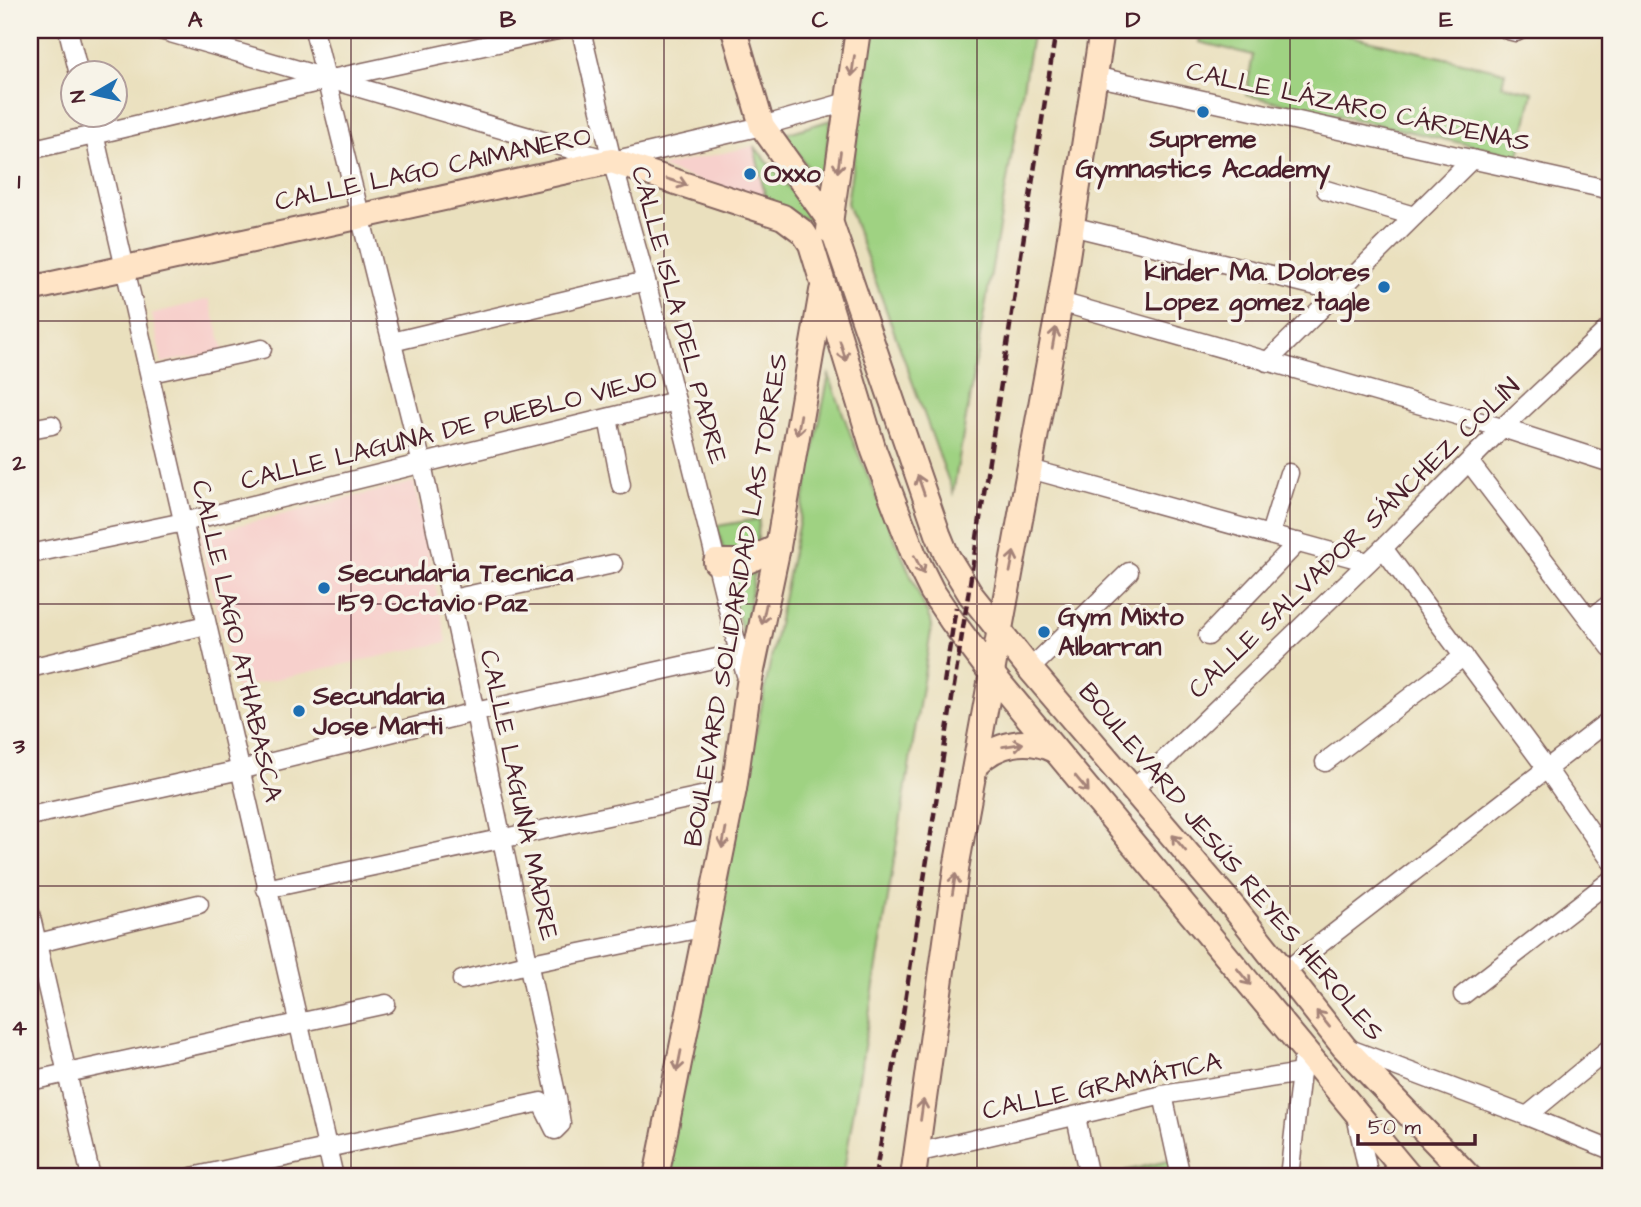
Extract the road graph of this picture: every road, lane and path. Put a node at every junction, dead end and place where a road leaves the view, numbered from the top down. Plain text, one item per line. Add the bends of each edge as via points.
1 (68, 30) edge
2 (160, 30) edge
3 (314, 30) edge
4 (557, 30) edge
5 (581, 30) edge
6 (734, 30) edge
7 (858, 30) edge
8 (1102, 30) edge
9 (1507, 30) edge
10 (1520, 30) edge
11 (76, 60) edge
12 (1094, 76) junction
13 (327, 80) junction
14 (847, 102) junction
15 (762, 126) junction
16 (94, 130) edge
17 (96, 135) junction
18 (30, 150) edge
19 (1472, 159) junction
20 (612, 161) junction
21 (1326, 190) dead end
22 (1611, 190) edge
23 (361, 215) junction
24 (1414, 216) junction
25 (830, 221) junction
26 (1071, 226) junction
27 (126, 267) junction
28 (646, 281) junction
29 (823, 286) junction
30 (30, 289) edge
31 (1337, 291) junction
32 (1060, 302) junction
33 (1611, 326) edge
34 (392, 342) junction
35 (262, 349) dead end
36 (1267, 362) junction
37 (151, 373) junction
38 (676, 401) junction
39 (608, 418) junction
40 (52, 425) dead end
41 (1502, 428) junction
42 (30, 429) edge
43 (1470, 463) junction
44 (1611, 463) edge
45 (422, 464) junction
46 (1030, 469) junction
47 (1289, 473) dead end
48 (621, 485) dead end
49 (184, 522) junction
50 (1270, 534) junction
51 (1298, 542) junction
52 (778, 547) junction
53 (1383, 548) junction
54 (30, 554) edge
55 (716, 562) junction
56 (1367, 562) junction
57 (613, 564) dead end
58 (1129, 572) dead end
59 (452, 599) junction
60 (1611, 603) edge
61 (1590, 619) junction
62 (206, 625) junction
63 (1000, 629) junction
64 (1208, 636) dead end
65 (1611, 648) edge
66 (739, 653) junction
67 (1464, 656) junction
68 (30, 668) edge
69 (1030, 669) junction
70 (992, 674) junction
71 (749, 684) junction
72 (475, 712) junction
73 (1611, 719) edge
74 (1054, 750) junction
75 (1325, 762) dead end
76 (976, 764) junction
77 (1547, 769) junction
78 (240, 770) junction
79 (734, 789) junction
80 (1134, 789) junction
81 (30, 816) edge
82 (502, 838) junction
83 (1611, 861) edge
84 (1611, 880) edge
85 (266, 889) junction
86 (199, 904) dead end
87 (1234, 908) junction
88 (30, 913) edge
89 (706, 927) junction
90 (1210, 935) junction
91 (33, 944) edge
92 (527, 964) junction
93 (1284, 972) junction
94 (462, 981) dead end
95 (1463, 995) dead end
96 (386, 1003) dead end
97 (298, 1023) junction
98 (1344, 1046) junction
99 (1611, 1047) edge
100 (1302, 1062) junction
101 (67, 1073) junction
102 (30, 1081) edge
103 (1163, 1095) junction
104 (1356, 1115) junction
105 (1527, 1115) junction
106 (1076, 1117) junction
107 (1431, 1139) junction
108 (327, 1148) junction
109 (1610, 1150) edge
110 (914, 1165) edge
111 (1404, 1171) edge
112 (91, 1177) edge
113 (192, 1177) edge
114 (334, 1177) edge
115 (656, 1177) edge
116 (1089, 1177) edge
117 (1181, 1177) edge
118 (1289, 1177) edge
119 (1369, 1177) edge
120 (1469, 1177) edge

1 - 11 street
2 - 13 street
3 - 13 street, CALLE LAGUNA MADRE
4 - 13 street
5 - 20 street, CALLE ISLA DEL PADRE
6 - 15 main road
7 -> 14 main road, BOULEVARD SOLIDARIDAD LAS TORRES
8 - 12 main road
9 - 10 street
12 - 19 street, CALLE LÁZARO CÁRDENAS
12 - 26 main road
13 - 17 street
13 - 20 street
13 - 23 street, CALLE LAGUNA MADRE
14 - 15 street, CALLE LAGO CAIMANERO
14 -> 25 main road, BOULEVARD SOLIDARIDAD LAS TORRES
15 - 20 street, CALLE LAGO CAIMANERO
15 - 25 main road
16 - 17 street, CALLE LAGO ATHABASCA
17 - 18 street
17 - 27 street, CALLE LAGO ATHABASCA
19 - 22 street, CALLE LÁZARO CÁRDENAS
19 - 24 street
20 - 23 main road, CALLE LAGO CAIMANERO
20 - 28 street, CALLE ISLA DEL PADRE
20 -> 29 main road via 783,217 811,244
21 - 24 street
23 - 27 main road, CALLE LAGO CAIMANERO
23 - 34 street, CALLE LAGUNA MADRE
24 - 31 street
25 - 29 main road, BOULEVARD SOLIDARIDAD LAS TORRES
63 -> 25 main road, BOULEVARD JESÚS REYES HEROLES via 947,556
26 - 31 street
26 - 32 main road
27 - 30 main road, CALLE LAGO CAIMANERO
27 - 37 street, CALLE LAGO ATHABASCA
28 - 34 street
28 - 38 street, CALLE ISLA DEL PADRE
29 -> 52 main road, BOULEVARD SOLIDARIDAD LAS TORRES
29 -> 70 main road via 874,452 914,555 951,621
31 - 36 street
32 - 36 street
46 -> 32 main road
33 - 41 street, CALLE SALVADOR SÁNCHEZ COLÍN
34 - 45 street, CALLE LAGUNA MADRE
35 - 37 street
36 - 41 street
37 - 49 street, CALLE LAGO ATHABASCA
38 - 39 street, CALLE LAGUNA DE PUEBLO VIEJO
38 - 55 street, CALLE ISLA DEL PADRE
39 - 45 street, CALLE LAGUNA DE PUEBLO VIEJO
39 - 48 street
40 - 42 street
41 - 43 street, CALLE SALVADOR SÁNCHEZ COLÍN
41 - 44 street
43 - 53 street, CALLE SALVADOR SÁNCHEZ COLÍN
43 - 61 street
45 - 49 street, CALLE LAGUNA DE PUEBLO VIEJO
45 - 59 street, CALLE LAGUNA MADRE
46 - 50 street
63 -> 46 main road
47 - 50 street
49 - 54 street, CALLE LAGUNA DE PUEBLO VIEJO
49 - 62 street, CALLE LAGO ATHABASCA
50 - 51 street
51 - 56 street
51 - 64 street
52 - 55 main road via 744,562
52 -> 71 main road, BOULEVARD SOLIDARIDAD LAS TORRES
53 - 56 street, CALLE SALVADOR SÁNCHEZ COLÍN
53 - 67 street
55 - 66 street, CALLE ISLA DEL PADRE
56 - 80 street, CALLE SALVADOR SÁNCHEZ COLÍN
57 - 59 street
58 - 69 street
59 - 72 street, CALLE LAGUNA MADRE
60 - 61 street
61 - 65 street
62 - 68 street
62 - 78 street, CALLE LAGO ATHABASCA
63 - 69 main road, BOULEVARD JESÚS REYES HEROLES
63 - 70 main road
66 - 71 street, CALLE ISLA DEL PADRE
66 - 72 street
67 - 75 street
67 - 77 street
69 - 80 main road, BOULEVARD JESÚS REYES HEROLES
70 - 74 main road
70 - 76 main road
71 - 79 main road, BOULEVARD SOLIDARIDAD LAS TORRES
72 - 78 street
72 - 82 street, CALLE LAGUNA MADRE
73 - 77 street
76 -> 74 main road via 1007,745 1034,744
74 -> 90 main road
110 -> 76 main road via 955,876
77 - 83 street
77 - 93 street
78 - 81 street
78 - 85 street, CALLE LAGO ATHABASCA
79 - 82 street
79 -> 89 main road, BOULEVARD SOLIDARIDAD LAS TORRES
87 -> 80 main road, BOULEVARD JESÚS REYES HEROLES
82 - 85 street
82 - 92 street, CALLE LAGUNA MADRE
84 - 95 street
85 - 97 street, CALLE LAGO ATHABASCA
86 - 91 street
87 - 90 main road via 1216,919
87 - 93 main road, BOULEVARD JESÚS REYES HEROLES
88 - 91 street
89 - 92 street
89 -> 115 main road, BOULEVARD SOLIDARIDAD LAS TORRES
90 -> 100 main road
91 - 101 street
92 - 94 street
92 - 108 street, CALLE LAGUNA MADRE via 557,1098 558,1129 541,1102
98 -> 93 main road, BOULEVARD JESÚS REYES HEROLES
96 - 97 street
97 - 101 street
97 - 108 street, CALLE LAGO ATHABASCA
98 - 105 street
98 - 107 main road, BOULEVARD JESÚS REYES HEROLES
99 - 105 street
100 - 103 street, CALLE GRAMÁTICA
100 - 104 main road
100 - 118 street
101 - 102 street
101 - 112 street
103 - 106 street, CALLE GRAMÁTICA
103 - 117 street
104 - 111 main road
104 - 119 street
105 - 109 street
106 - 110 street, CALLE GRAMÁTICA
106 - 116 street
107 - 111 main road via 1421,1157
107 - 120 main road, BOULEVARD JESÚS REYES HEROLES
108 - 113 street
108 - 114 street, CALLE LAGO ATHABASCA

